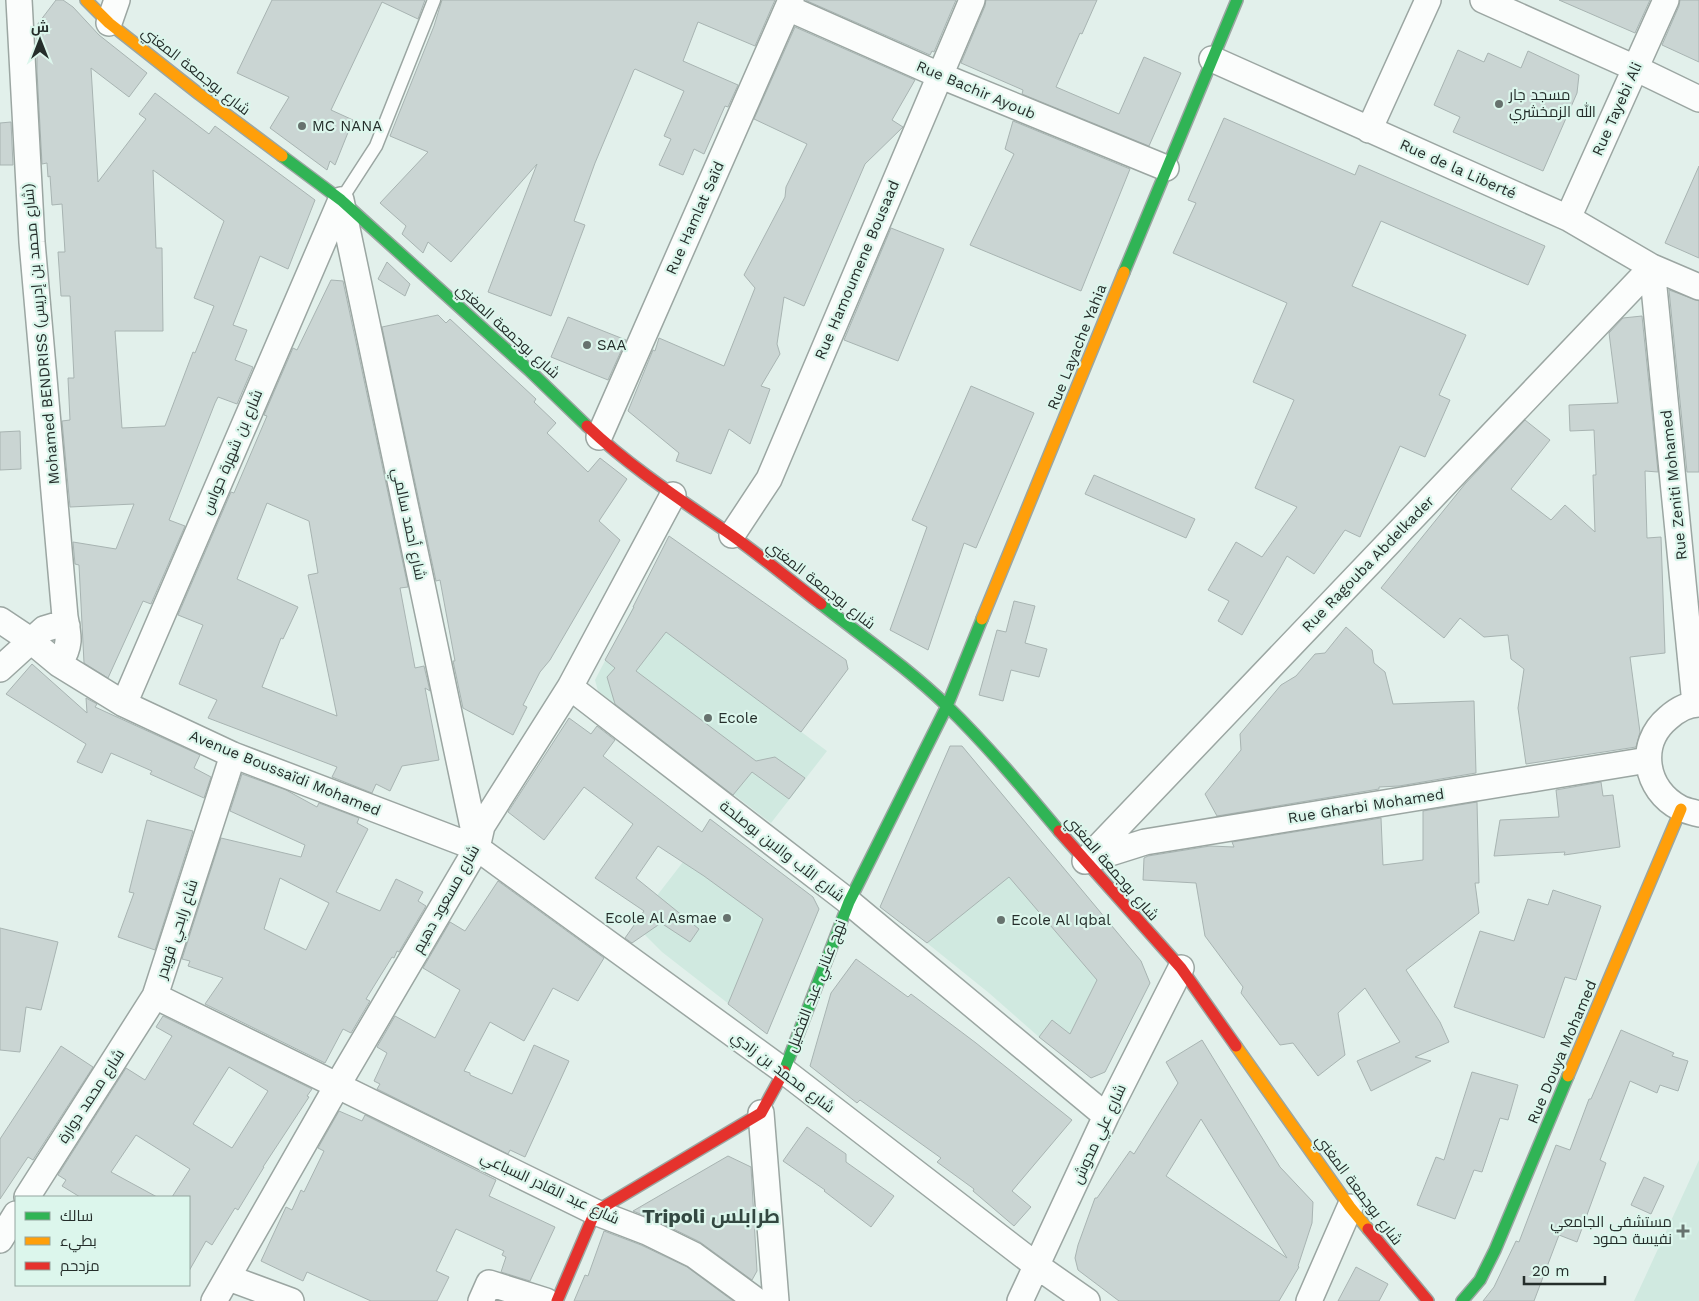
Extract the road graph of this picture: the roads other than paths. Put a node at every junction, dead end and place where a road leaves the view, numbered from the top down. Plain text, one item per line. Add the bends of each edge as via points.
1 (19, 0) edge
2 (86, 0) edge
3 (434, 0) edge
4 (972, 0) edge
5 (1237, 0) edge
6 (1428, 0) edge
7 (1483, 0) edge
8 (1666, 0) edge
9 (789, 4) edge
10 (113, 11) edge
11 (1212, 59) junction
12 (1635, 68) junction
13 (939, 75) junction
14 (1699, 99) edge
15 (1369, 130) junction
16 (1166, 168) junction
17 (341, 200) junction
18 (1568, 218) junction
19 (1652, 267) junction
20 (1699, 287) edge
21 (599, 437) junction
22 (673, 495) junction
23 (732, 534) junction
24 (0, 620) edge
25 (67, 626) junction
26 (30, 640) junction
27 (59, 664) junction
28 (0, 669) edge
29 (570, 687) junction
30 (124, 704) junction
31 (1697, 704) edge
32 (947, 706) junction
33 (234, 756) junction
34 (1648, 760) junction
35 (1690, 811) edge
36 (477, 848) junction
37 (1085, 861) junction
38 (848, 902) junction
39 (1181, 968) junction
40 (156, 996) junction
41 (784, 1072) junction
42 (337, 1086) junction
43 (761, 1113) junction
44 (1106, 1116) junction
45 (28, 1196) edge
46 (1350, 1207) junction
47 (594, 1212) junction
48 (15, 1216) edge
49 (0, 1240) edge
50 (1037, 1266) junction
51 (229, 1278) junction
52 (214, 1301) edge
53 (291, 1301) edge
54 (481, 1301) edge
55 (546, 1301) edge
56 (557, 1301) edge
57 (757, 1301) edge
58 (776, 1301) edge
59 (1020, 1301) edge
60 (1087, 1301) edge
61 (1309, 1301) edge
62 (1428, 1301) edge
63 (1462, 1301) edge

1 - 25 street, Mohamed BENDRISS (شارع محمد بن إدريس) via 32,242
2 - 10 street, شارع بوجمعة المغني
3 - 17 lane via 376,146
4 - 13 street, Rue Hamoumene Bousaad
5 - 11 street, Rue Layache Yahia
6 - 15 street
7 - 12 street
8 - 12 street, Rue Tayebi Ali
9 - 13 street, Rue Bachir Ayoub
9 - 21 street, Rue Hamlat Saïd
10 - 17 street, شارع بوجمعة المغني via 199,94
11 - 15 street, Rue de la Liberté
11 - 16 street, Rue Layache Yahia
12 - 14 street
12 - 18 street, Rue Tayebi Ali
13 - 16 street, Rue Bachir Ayoub
13 - 23 street, Rue Hamoumene Bousaad via 769,479
15 - 18 street, Rue de la Liberté
16 - 32 street, Rue Layache Yahia
17 - 21 street, شارع بوجمعة المغني
17 - 30 street, شارع بن شهرة حواس
17 - 36 street, شارع أحمد سالمي
18 - 19 street, Rue de la Liberté
19 - 20 street, Rue de la Liberté
19 - 31 street, Rue Zeniti Mohamed
19 - 37 street, Rue Ragouba Abdelkader
21 - 22 street, شارع بوجمعة المغني
22 - 23 street, شارع بوجمعة المغني
22 - 29 street, شارع مسعود دهيم
23 - 32 street, شارع بوجمعة المغني
24 - 26 street, Avenue Boussaïdi Mohamed
25 - 26 street via 44,629
25 - 27 street, Mohamed BENDRISS (شارع محمد بن إدريس) via 69,645
26 - 27 street, Avenue Boussaïdi Mohamed
26 - 28 street
27 - 30 street, Avenue Boussaïdi Mohamed
29 - 36 street, شارع مسعود دهيم via 482,826
29 - 38 street, شارع الأب والابن بوصلحة
30 - 33 street, Avenue Boussaïdi Mohamed
31 - 34 street via 1677,710 1659,726 1650,743
32 - 37 street, شارع بوجمعة المغني
32 - 38 street, نهج عناني عبد الفضيل
33 - 36 street, Avenue Boussaïdi Mohamed
33 - 40 street, شاع رابحي قويدر
34 - 35 street via 1652,779 1660,792
34 - 37 street, Rue Gharbi Mohamed via 1145,842
35 - 63 street, Rue Douya Mohamed via 1496,1250 1480,1280
36 - 41 street, شارع محمد بن زادي
36 - 42 street, شارع مسعود دهيم
37 - 39 street, شارع بوجمعة المغني
38 - 41 street, نهج عناني عبد الفضيل
38 - 44 street, شارع الأب والابن بوصلحة
39 - 44 street, شارع علي مدوش
39 - 46 street, شارع بوجمعة المغني
40 - 42 street, شاع رابحي قويدر
40 - 45 street, شارع محمد دوارة
41 - 43 street, نهج عناني عبد الفضيل
41 - 50 street, شارع محمد بن زادي
42 - 47 street, شارع عبد القادر السباعي
42 - 51 street, شارع مسعود دهيم
43 - 47 street
43 - 58 street
44 - 50 street, شارع علي مدوش
46 - 61 street
46 - 62 street, شارع بوجمعة المغني
47 - 56 street
47 - 57 street, شارع عبد القادر السباعي via 647,1232 694,1255
48 - 49 street
50 - 59 street, شارع علي مدوش
50 - 60 street, شارع محمد بن زادي
51 - 52 street, شارع مسعود دهيم
51 - 53 street
54 - 55 street via 489,1283

